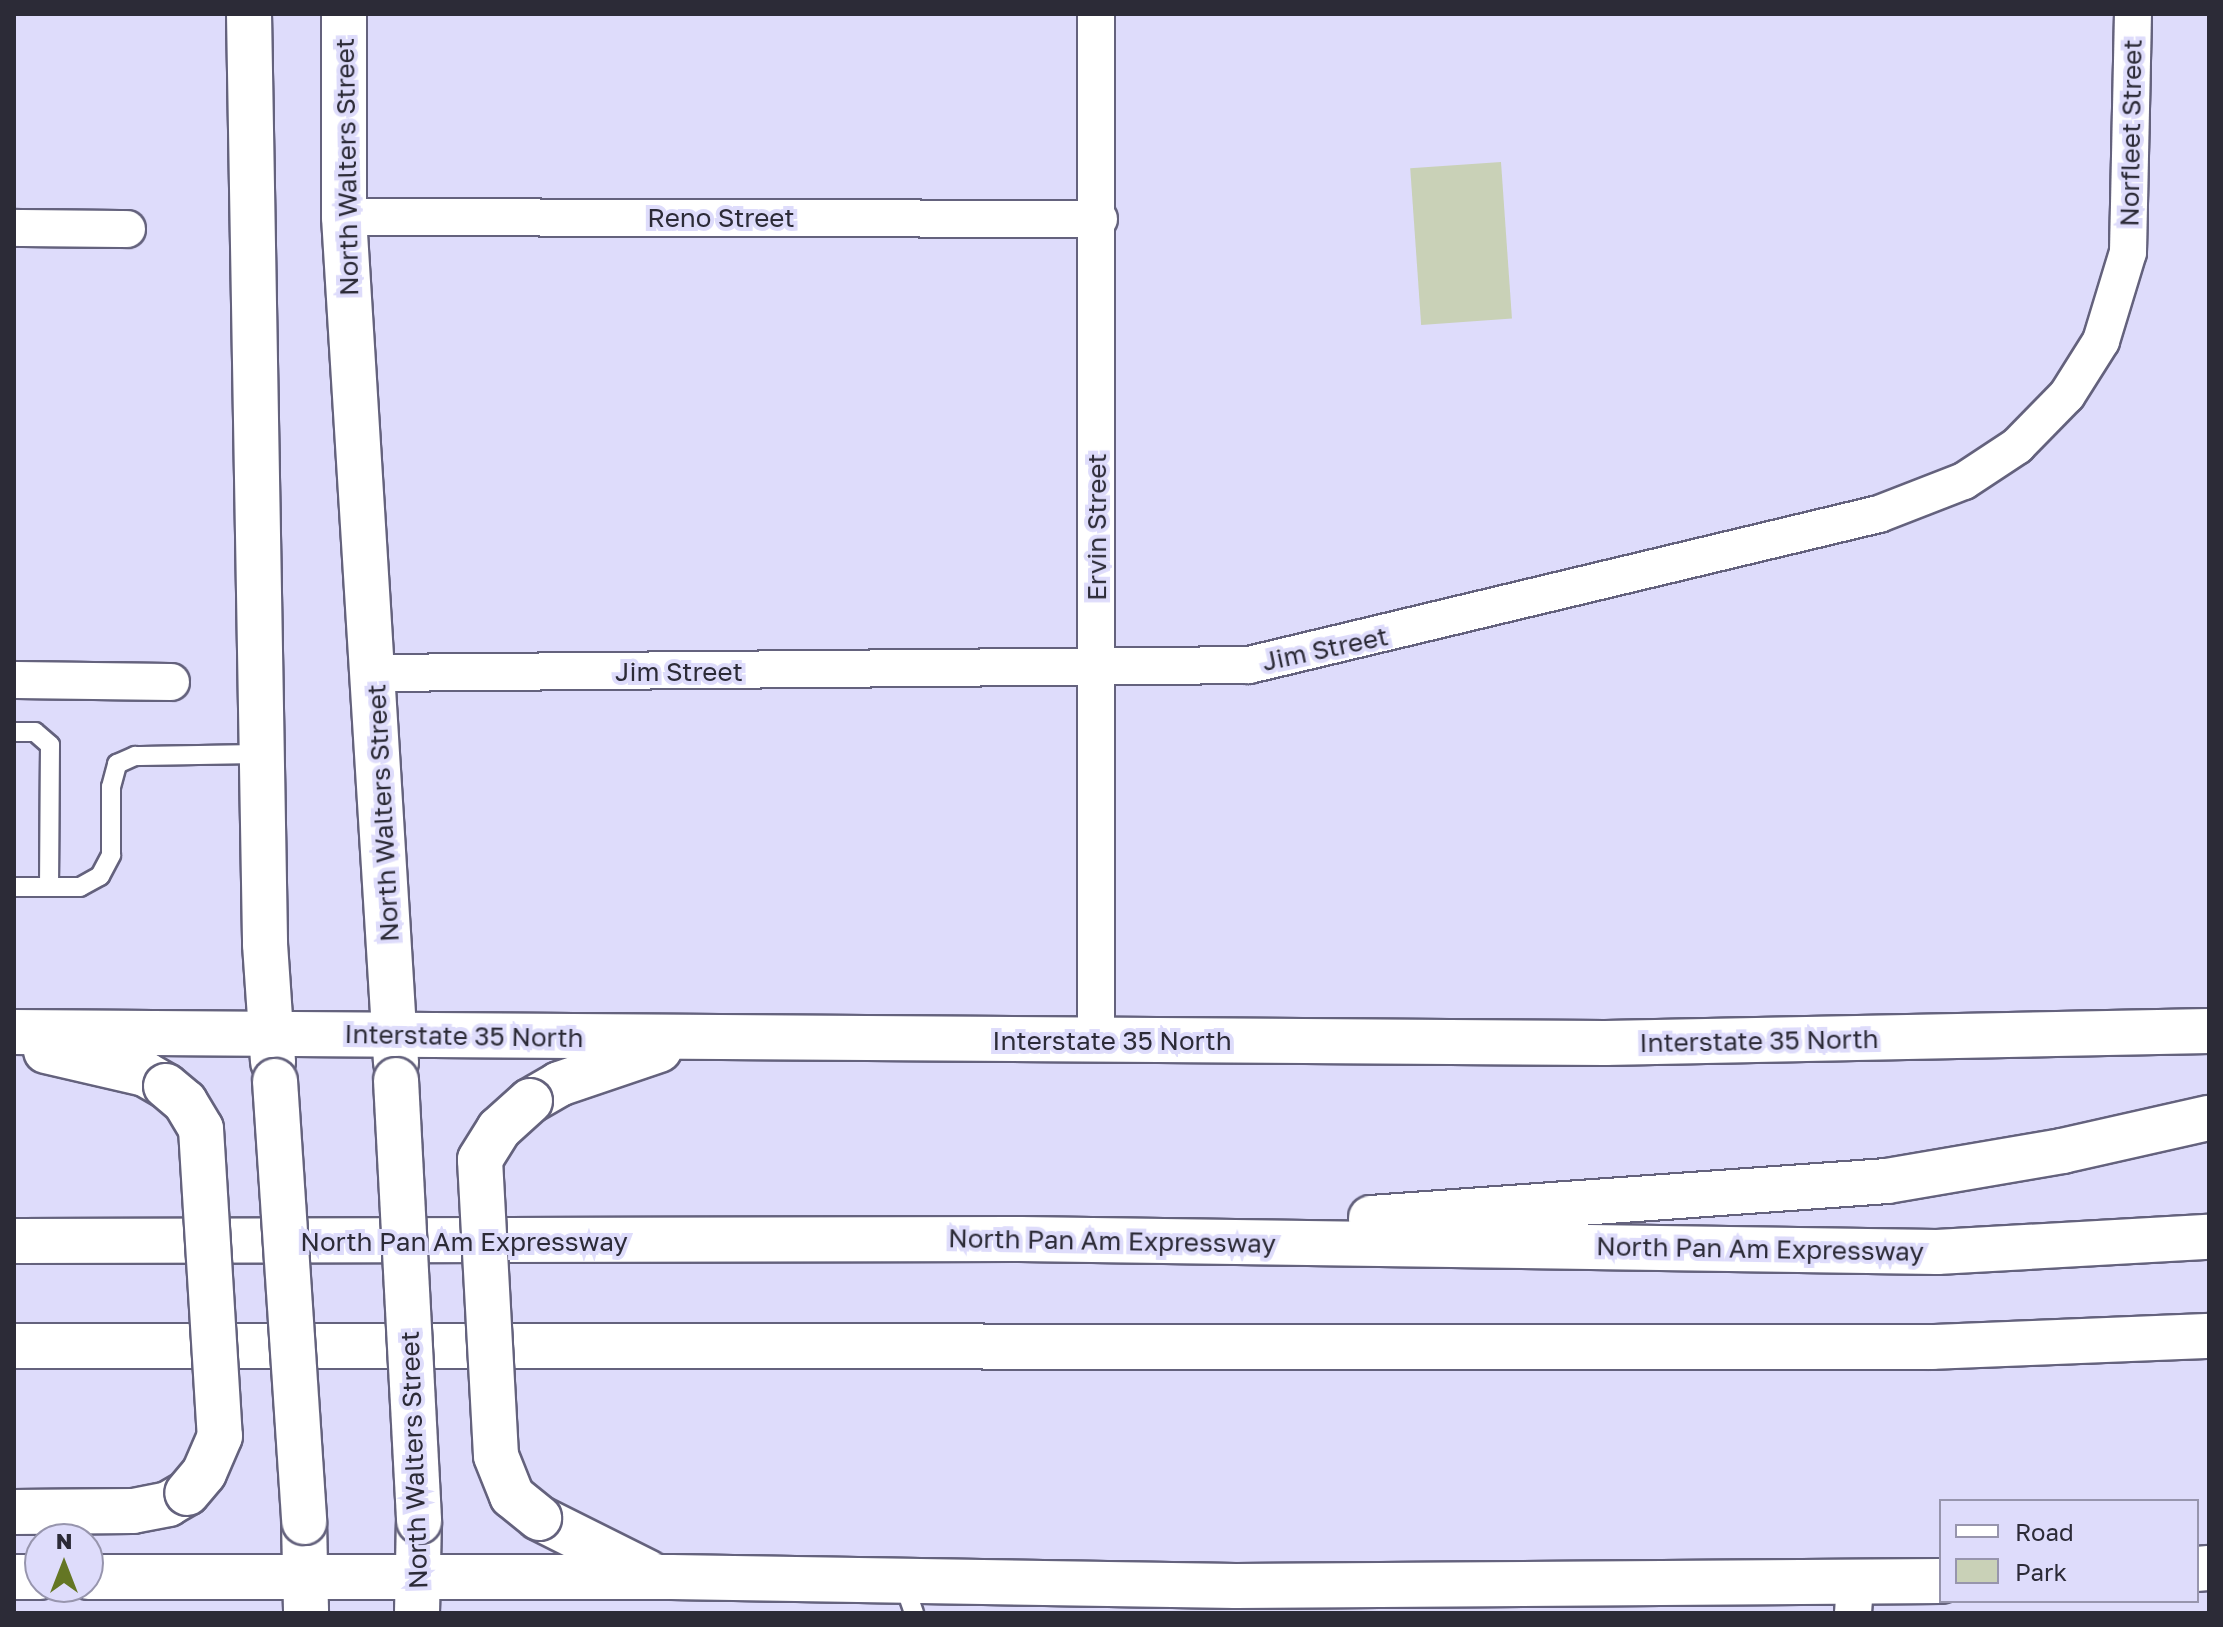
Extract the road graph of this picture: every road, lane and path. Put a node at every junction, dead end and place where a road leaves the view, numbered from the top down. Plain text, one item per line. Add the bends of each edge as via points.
1 (249, 14) edge
2 (344, 14) edge
3 (1096, 14) edge
4 (2133, 14) edge
5 (344, 217) junction
6 (1099, 219) junction
7 (14, 228) edge
8 (127, 229) dead end
9 (2128, 252) joint
10 (1096, 669) junction
11 (375, 673) junction
12 (14, 680) edge
13 (171, 682) dead end
14 (14, 732) edge
15 (262, 754) junction
16 (14, 887) edge
17 (49, 887) junction
18 (2209, 1031) edge
19 (14, 1032) edge
20 (271, 1034) junction
21 (396, 1034) junction
22 (688, 1040) junction
23 (1096, 1041) junction
24 (14, 1045) edge
25 (2209, 1118) edge
26 (14, 1232) edge
27 (2209, 1237) edge
28 (1020, 1239) junction
29 (14, 1241) edge
30 (183, 1243) junction
31 (2209, 1336) edge
32 (14, 1346) edge
33 (171, 1348) junction
34 (14, 1365) edge
35 (14, 1512) edge
36 (658, 1577) junction
37 (104, 1578) edge
38 (1939, 1581) edge
39 (305, 1595) edge
40 (418, 1595) edge
41 (909, 1597) edge
42 (1854, 1599) edge

1 - 15 main road
2 - 5 main road, North Walters Street
3 - 6 street, Ervin Street
4 - 9 street, Norfleet Street
5 - 6 street, Reno Street
5 - 11 main road, North Walters Street
6 - 10 street, Ervin Street
7 - 8 street
9 - 10 street, Jim Street via 2101,341 2067,395 2017,446 1964,481 1879,514 1335,649 1249,665
10 - 11 street, Jim Street
10 - 23 street, Ervin Street
11 - 21 main road, North Walters Street
12 - 13 street
14 - 17 lane via 35,732 50,745
15 - 17 lane via 135,756 117,764 111,787 111,855 100,876 80,887
15 - 20 main road
16 - 17 lane
18 - 23 main road, Interstate 35 North via 1605,1043
19 - 20 main road, Interstate 35 North
20 - 21 main road, Interstate 35 North
20 - 39 main road, bridge
21 - 22 main road, Interstate 35 North
21 - 40 main road, North Walters Street, bridge
22 - 23 main road, Interstate 35 North
22 - 36 main road, bridge via 559,1084 499,1129 480,1160 496,1456 512,1496 539,1518
24 - 35 main road, bridge via 115,1066 166,1086 185,1102 201,1129 220,1436 204,1473 187,1493 168,1504 133,1511
25 - 28 main road via 2062,1151 1872,1182
26 - 30 main road
27 - 28 main road, North Pan Am Expressway via 1937,1252
28 - 30 main road, North Pan Am Expressway
29 - 30 main road, North Pan Am Expressway
31 - 33 main road via 1932,1347
32 - 33 main road
33 - 34 main road
36 - 40 main road
36 - 41 main road
37 - 39 main road
38 - 42 main road
39 - 40 main road
41 - 42 main road via 1175,1592

